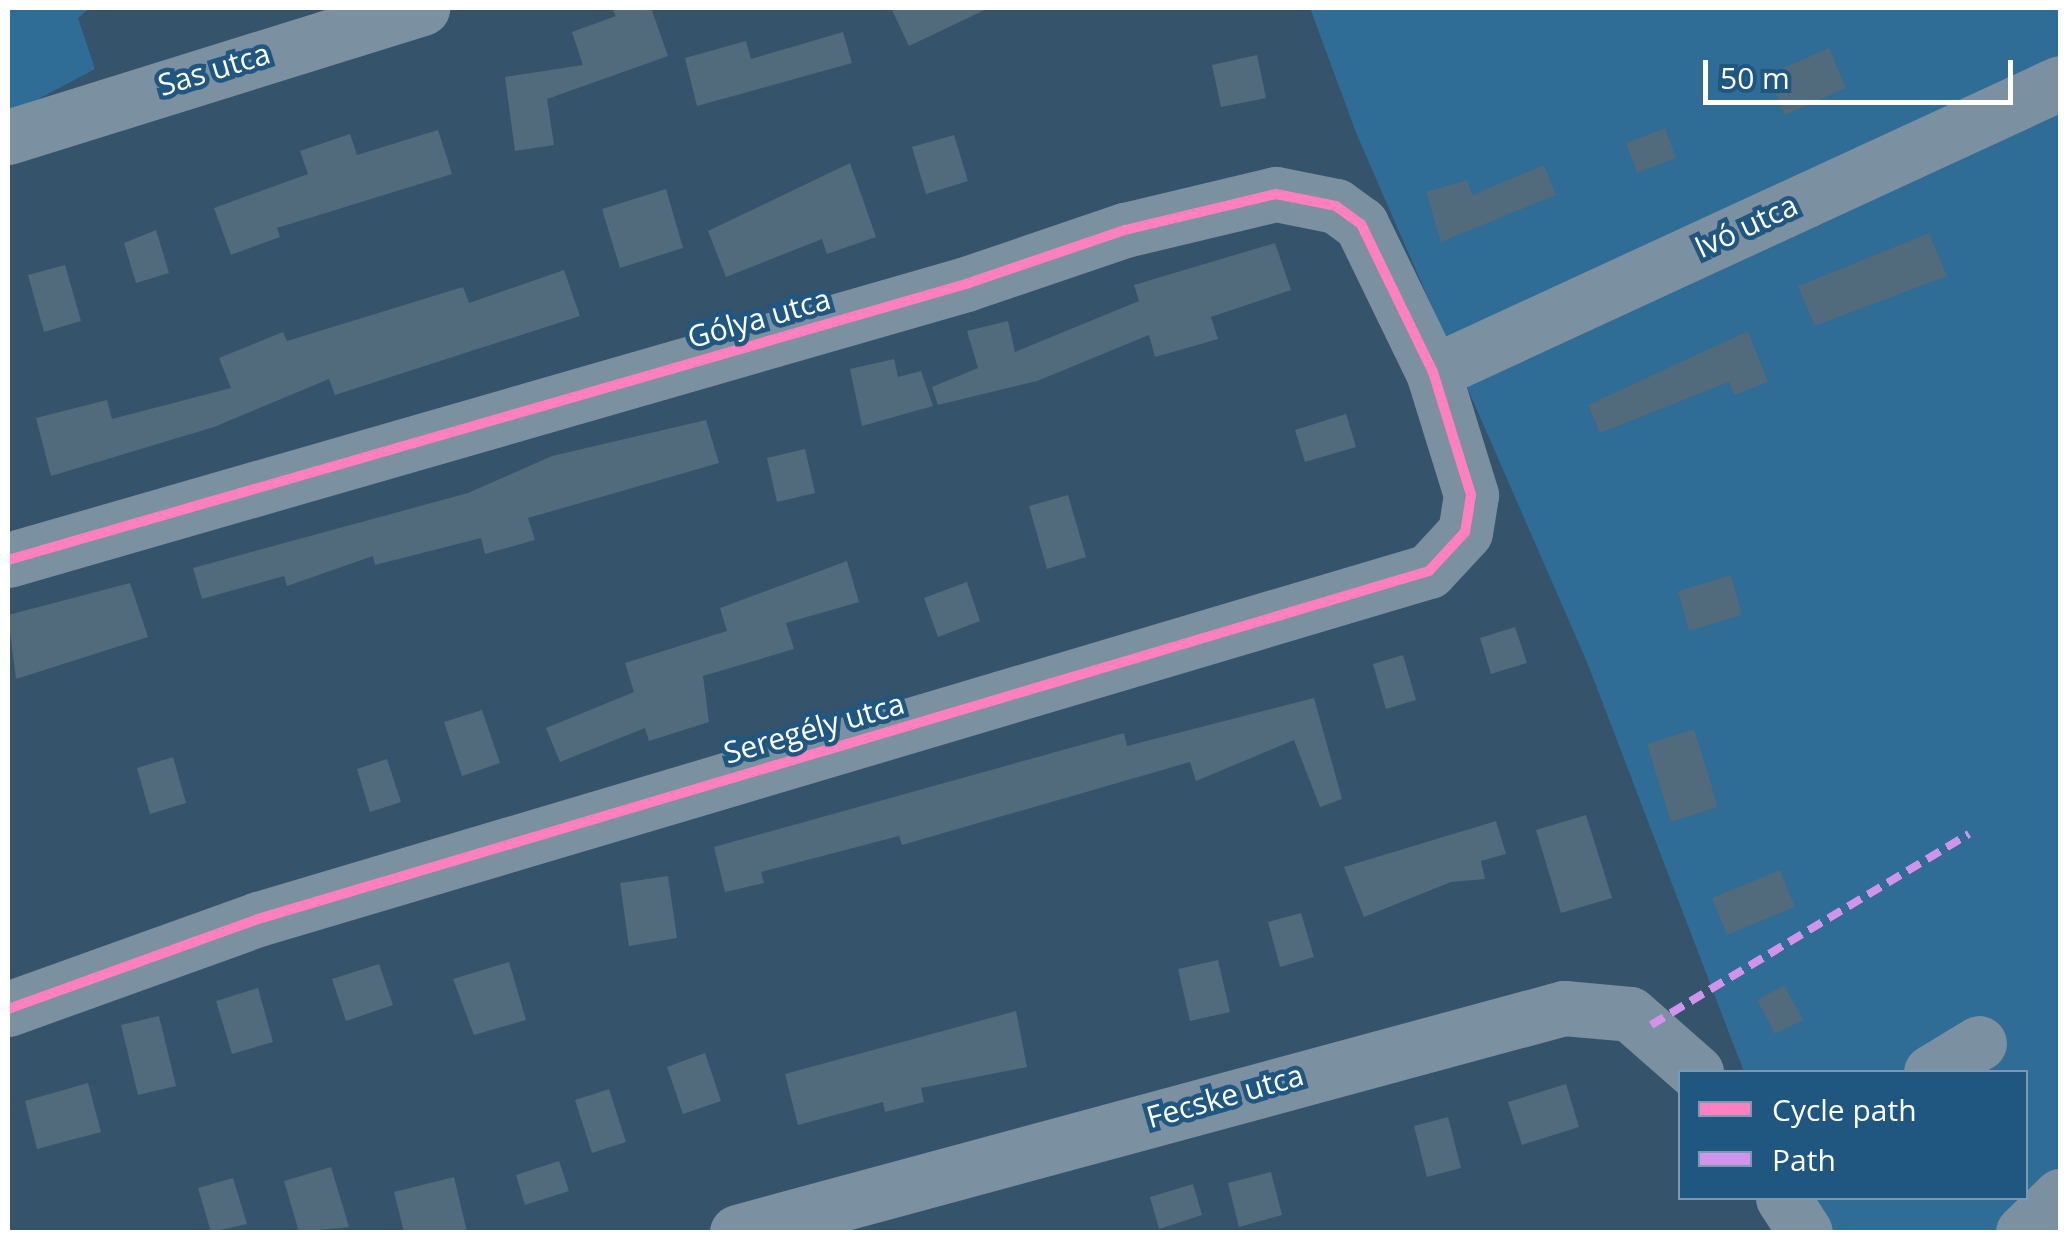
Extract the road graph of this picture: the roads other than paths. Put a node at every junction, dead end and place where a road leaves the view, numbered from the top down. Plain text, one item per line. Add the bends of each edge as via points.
1 (422, 8) edge
2 (2060, 82) edge
3 (8, 138) edge
4 (1433, 372) junction
5 (8, 560) edge
6 (8, 1009) edge
7 (1979, 1043) dead end
8 (1694, 1070) edge
9 (1934, 1070) edge
10 (2060, 1196) edge
11 (1784, 1200) edge
12 (737, 1232) edge
13 (1805, 1232) edge
14 (2023, 1232) edge

1 - 3 street, Sas utca
2 - 4 street, Ivó utca
4 - 5 street, Gólya utca via 1360,224 1336,206 1276,194 1125,230 966,284
4 - 6 street, Seregély utca via 1472,495 1466,532 1429,571 258,919
7 - 9 street
8 - 12 street, Fecske utca via 1630,1014 1564,1008
10 - 14 street
11 - 13 street

